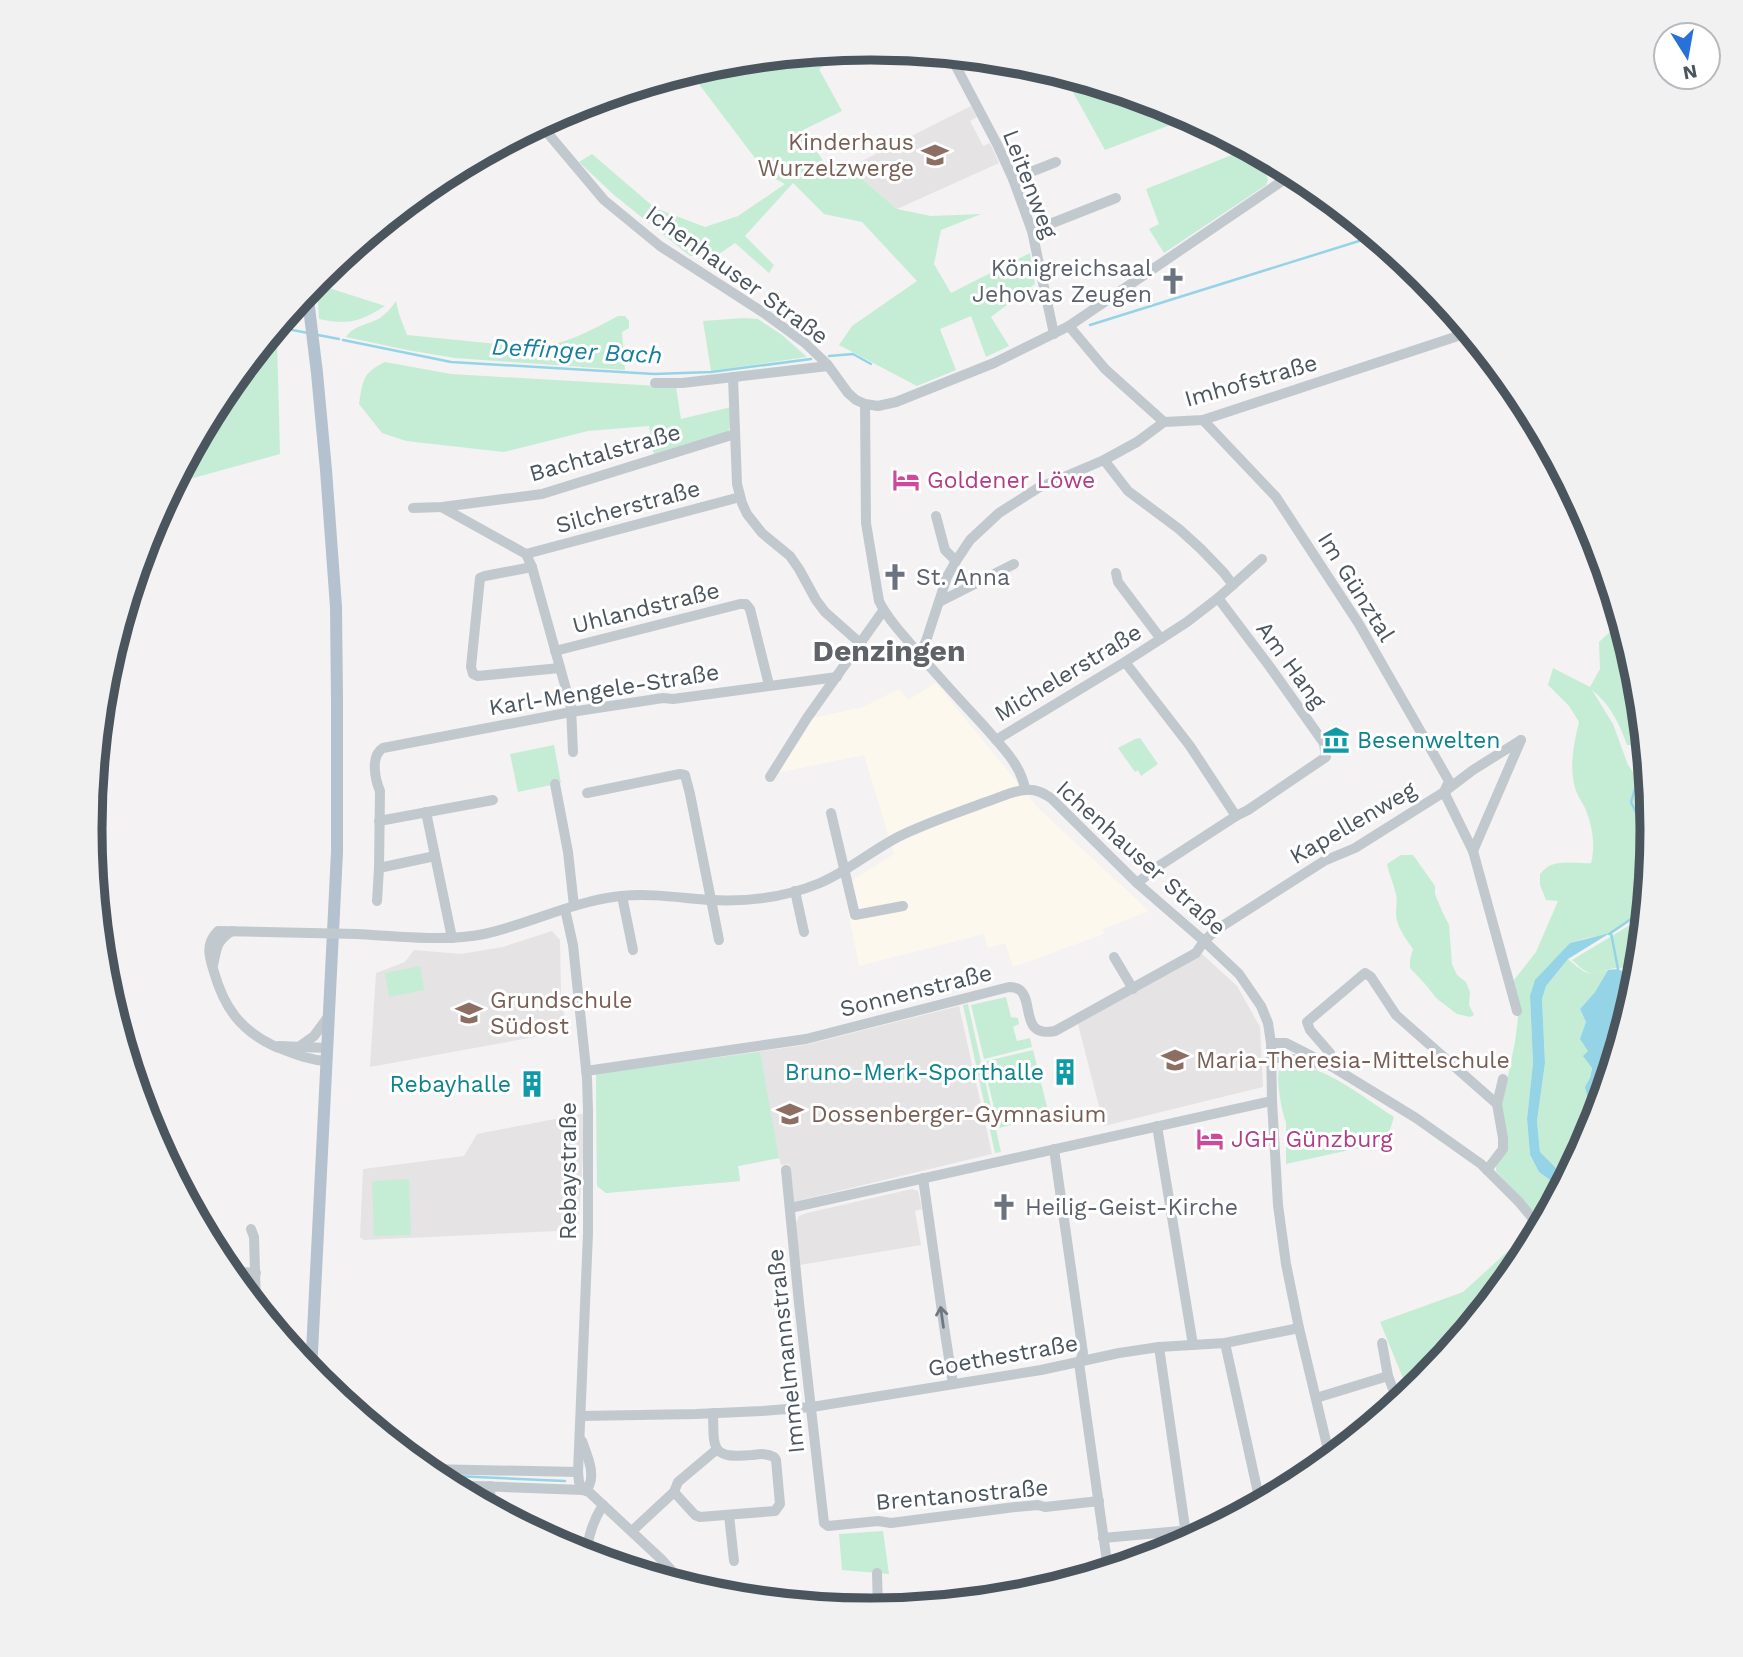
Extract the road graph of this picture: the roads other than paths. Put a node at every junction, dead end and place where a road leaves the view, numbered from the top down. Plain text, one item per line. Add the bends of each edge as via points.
1 (955, 64) edge
2 (547, 132) edge
3 (1056, 162) dead end
4 (1013, 179) junction
5 (1284, 180) edge
6 (1116, 198) dead end
7 (1032, 232) junction
8 (309, 305) edge
9 (1069, 326) junction
10 (1054, 334) junction
11 (1461, 335) edge
12 (827, 365) junction
13 (733, 377) junction
14 (655, 383) dead end
15 (865, 404) junction
16 (1203, 420) junction
17 (1164, 422) junction
18 (735, 434) junction
19 (1104, 460) junction
20 (740, 497) junction
21 (442, 507) junction
22 (413, 508) dead end
23 (936, 516) dead end
24 (526, 554) junction
25 (1262, 559) dead end
26 (956, 561) junction
27 (1014, 564) dead end
28 (532, 567) junction
29 (1116, 573) dead end
30 (1233, 585) junction
31 (1218, 598) junction
32 (939, 602) junction
33 (883, 611) junction
34 (1161, 639) junction
35 (860, 643) junction
36 (555, 651) junction
37 (919, 655) junction
38 (1125, 662) junction
39 (560, 668) junction
40 (837, 677) junction
41 (769, 685) junction
42 (571, 712) junction
43 (996, 740) junction
44 (573, 752) dead end
45 (770, 777) dead end
46 (555, 784) dead end
47 (1025, 789) junction
48 (1444, 792) junction
49 (587, 793) dead end
50 (493, 800) dead end
51 (426, 812) junction
52 (831, 813) dead end
53 (1236, 816) junction
54 (379, 821) junction
55 (1473, 851) junction
56 (435, 856) junction
57 (379, 868) junction
58 (844, 871) junction
59 (1137, 883) junction
60 (795, 891) junction
61 (622, 896) junction
62 (712, 900) junction
63 (377, 901) dead end
64 (903, 906) dead end
65 (570, 907) junction
66 (233, 931) junction
67 (804, 932) dead end
68 (452, 938) junction
69 (719, 940) dead end
70 (1204, 941) junction
71 (633, 950) dead end
72 (1114, 957) dead end
73 (213, 969) junction
74 (1133, 989) junction
75 (1517, 1011) dead end
76 (329, 1016) junction
77 (1271, 1043) junction
78 (275, 1046) junction
79 (300, 1046) junction
80 (327, 1054) junction
81 (1271, 1058) junction
82 (1331, 1066) junction
83 (586, 1071) junction
84 (1503, 1079) dead end
85 (1272, 1101) junction
86 (1497, 1104) junction
87 (1157, 1126) junction
88 (1054, 1149) junction
89 (786, 1170) dead end
90 (1487, 1170) junction
91 (923, 1178) junction
92 (790, 1208) junction
93 (1533, 1219) edge
94 (251, 1228) dead end
95 (243, 1272) edge
96 (256, 1273) junction
97 (256, 1290) edge
98 (1299, 1328) junction
99 (1225, 1343) junction
100 (1382, 1343) dead end
101 (1193, 1345) junction
102 (1159, 1347) junction
103 (313, 1356) edge
104 (1079, 1363) junction
105 (1388, 1376) junction
106 (953, 1384) junction
107 (1394, 1392) edge
108 (1316, 1398) junction
109 (811, 1407) junction
110 (713, 1413) junction
111 (581, 1416) junction
112 (580, 1434) junction
113 (1328, 1448) edge
114 (716, 1450) junction
115 (446, 1469) edge
116 (578, 1472) junction
117 (473, 1486) edge
118 (490, 1486) junction
119 (583, 1490) junction
120 (674, 1492) junction
121 (1258, 1493) edge
122 (490, 1496) edge
123 (1099, 1501) junction
124 (603, 1505) junction
125 (729, 1515) junction
126 (828, 1526) joint
127 (1185, 1530) edge
128 (632, 1531) junction
129 (1172, 1536) edge
130 (1102, 1538) junction
131 (588, 1543) edge
132 (734, 1561) dead end
133 (1106, 1561) edge
134 (673, 1571) edge
135 (877, 1573) dead end
136 (878, 1598) edge

1 - 4 street, Leitenweg
2 - 12 street, Ichenhauser Straße via 604,200 660,246 787,329
3 - 4 street
4 - 7 street, Leitenweg
5 - 9 street
6 - 7 street
7 - 10 street, Leitenweg
8 - 76 main road via 336,607 337,852
9 - 10 street
9 - 17 street via 1105,369
10 - 15 street via 896,402
11 - 16 street, Imhofstraße
12 - 13 street
12 - 15 street, Ichenhauser Straße via 848,393
13 - 14 street
13 - 18 street
15 - 33 street, Ichenhauser Straße via 866,523
16 - 17 street, Imhofstraße
16 - 48 street, Im Günztal via 1276,497 1359,624 1449,781
17 - 19 street, Imhofstraße
18 - 20 street
18 - 21 street, Bachtalstraße via 542,494
19 - 26 street, Imhofstraße via 1038,488 999,513 970,540
19 - 30 street via 1128,491 1179,529
20 - 24 street, Silcherstraße
20 - 35 street via 753,524 790,556 825,612
21 - 22 street, Bachtalstraße
21 - 24 street
23 - 26 street via 945,550
24 - 28 street
25 - 30 street, Michelerstraße
26 - 32 street, Imhofstraße
27 - 32 street
28 - 36 street
28 - 39 street via 480,579 471,667 478,676
29 - 34 street, Michelerstraße
30 - 31 street, Michelerstraße
31 - 34 street, Michelerstraße
31 - 53 street, Am Hang via 1324,743 1326,757
32 - 37 street, Imhofstraße
33 - 35 street
33 - 37 street, Ichenhauser Straße
34 - 38 street, Michelerstraße
35 - 40 street
36 - 39 street
36 - 41 street, Uhlandstraße via 746,604
37 - 43 street, Ichenhauser Straße
38 - 43 street, Michelerstraße
38 - 53 street via 1190,746
39 - 42 street
40 - 41 street, Karl-Mengele-Straße
40 - 45 street
41 - 42 street, Karl-Mengele-Straße
42 - 44 street
42 - 54 street, Karl-Mengele-Straße via 378,750
43 - 47 street, Ichenhauser Straße
46 - 65 street, Rebaystraße via 568,852
47 - 58 street via 898,837
47 - 59 street, Ichenhauser Straße via 1051,798
48 - 55 street
48 - 55 street, Kapellenweg via 1521,740
48 - 70 street, Kapellenweg via 1355,848 1324,861
49 - 62 street via 685,775
50 - 51 street
51 - 54 street
51 - 56 street
52 - 58 street
53 - 59 street
54 - 57 street
55 - 75 street
56 - 57 street
56 - 68 street
57 - 63 street
58 - 60 street
58 - 64 street via 855,915
59 - 70 street, Ichenhauser Straße
60 - 62 street
60 - 67 street
61 - 62 street
61 - 65 street
61 - 71 street
62 - 69 street
65 - 68 street via 499,931
65 - 83 street, Rebaystraße
66 - 68 street, bridge
66 - 73 street via 222,937 216,948
66 - 73 street via 218,931 212,937 208,947
70 - 74 street, Sonnenstraße via 1196,953
70 - 77 street, Ichenhauser Straße via 1252,991 1268,1023
72 - 74 street
73 - 78 street via 236,1018
74 - 83 street, Sonnenstraße via 1045,1033 1030,1021 1022,992 1009,987 806,1039
76 - 79 street
76 - 80 main road
77 - 81 street, Ichenhauser Straße
77 - 82 street via 1286,1043
78 - 79 street
78 - 80 street via 312,1060
79 - 80 street
80 - 103 main road
81 - 82 street
81 - 85 street, Ichenhauser Straße
82 - 86 street via 1329,1053 1307,1022 1364,973 1396,1015
82 - 90 street via 1416,1118
83 - 111 street, Rebaystraße via 588,1233
84 - 86 street
85 - 87 street
85 - 98 street, Ichenhauser Straße via 1278,1205
86 - 90 street via 1503,1149
87 - 88 street
87 - 101 street
88 - 91 street
88 - 104 street via 1083,1353
89 - 92 street, Immelmannstraße
90 - 93 street
91 - 92 street
106 -> 91 street
92 - 109 street, Immelmannstraße
94 - 96 street
95 - 96 street
96 - 97 street
98 - 99 street, Goethestraße
98 - 108 street, Ichenhauser Straße
99 - 101 street, Goethestraße
99 - 121 street
100 - 105 street
101 - 102 street, Goethestraße
102 - 104 street, Goethestraße
102 - 127 street
104 - 106 street, Goethestraße
104 - 123 street
105 - 107 street
105 - 108 street
106 - 109 street, Goethestraße
108 - 113 street, Ichenhauser Straße
109 - 110 street, Goethestraße
109 - 126 street, Immelmannstraße via 824,1524
110 - 111 street, Goethestraße
110 - 114 street
111 - 112 street, Rebaystraße
112 - 116 street, Rebaystraße
112 - 119 street, Rebaystraße via 592,1482
114 - 120 street via 678,1482
114 - 125 street via 730,1456 771,1454 776,1460 778,1508
115 - 116 street
116 - 119 street, Rebaystraße
117 - 118 street
118 - 119 street
118 - 122 street
119 - 124 street
120 - 125 street via 700,1517
120 - 128 street
123 - 126 street, Brentanostraße
123 - 130 street
124 - 128 street
124 - 131 street
125 - 132 street
128 - 134 street
129 - 130 street
130 - 133 street
135 - 136 street

